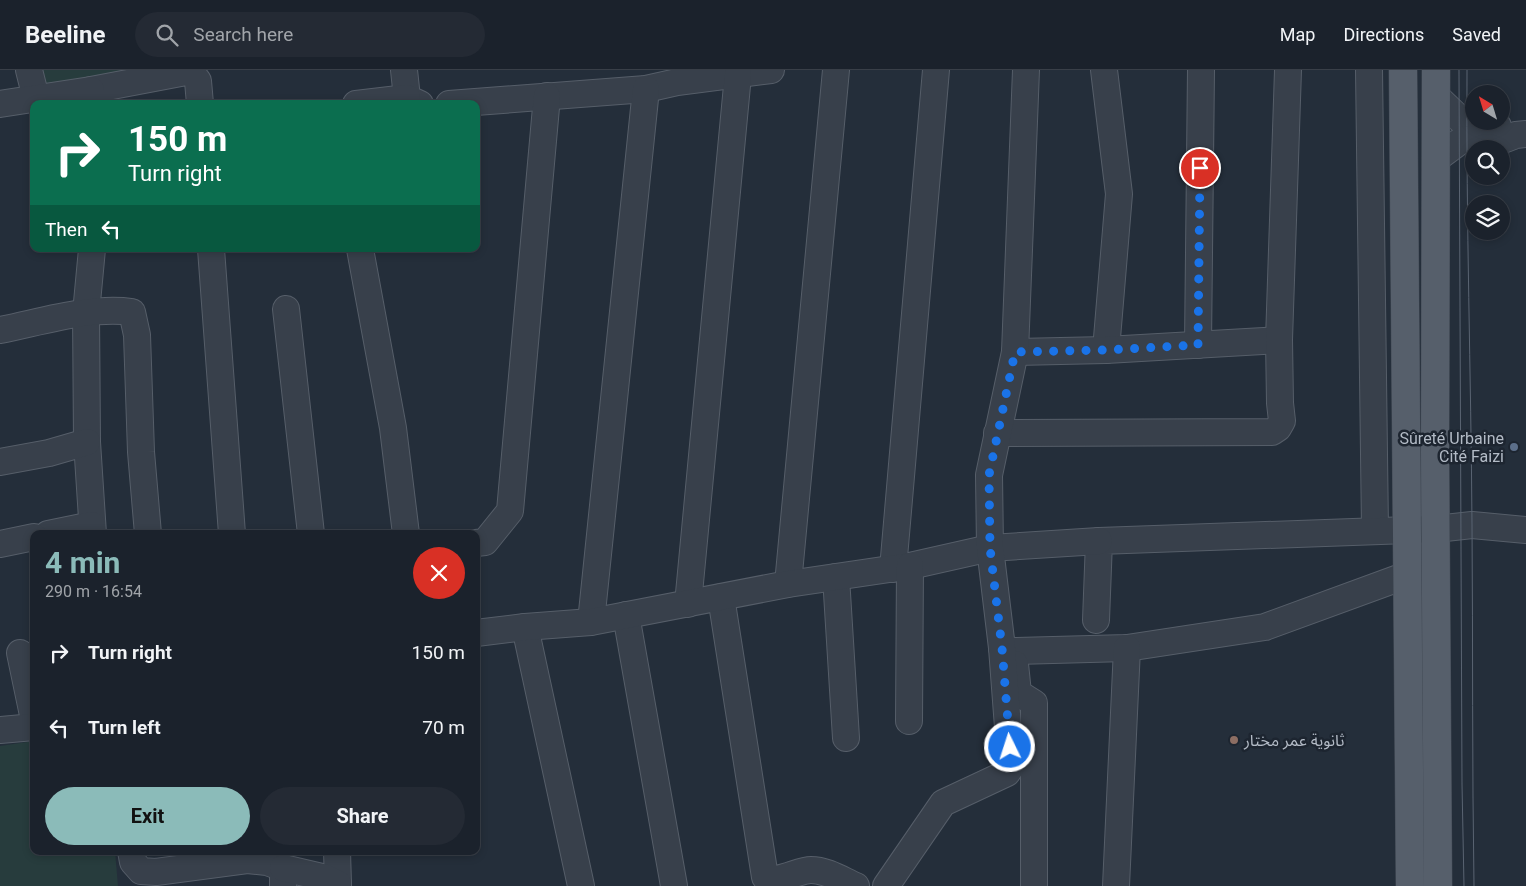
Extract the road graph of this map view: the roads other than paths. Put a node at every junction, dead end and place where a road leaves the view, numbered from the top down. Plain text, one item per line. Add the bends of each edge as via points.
1 (29, 70) edge
2 (404, 70) edge
3 (771, 70) edge
4 (836, 70) edge
5 (936, 70) edge
6 (1026, 70) edge
7 (1104, 70) edge
8 (1201, 70) edge
9 (1288, 70) edge
10 (1369, 70) edge
11 (1403, 70) edge
12 (1436, 70) edge
13 (738, 75) junction
14 (676, 76) edge
15 (646, 89) junction
16 (547, 96) junction
17 (91, 97) edge
18 (1437, 97) junction
19 (36, 98) junction
20 (200, 100) edge
21 (413, 100) edge
22 (480, 101) edge
23 (0, 104) edge
24 (1472, 131) junction
25 (1521, 134) edge
26 (1436, 159) junction
27 (92, 252) edge
28 (211, 252) edge
29 (361, 252) edge
30 (286, 309) dead end
31 (86, 313) junction
32 (0, 330) edge
33 (1279, 340) junction
34 (1198, 345) junction
35 (1106, 350) junction
36 (1015, 352) junction
37 (997, 433) junction
38 (87, 442) junction
39 (0, 462) edge
40 (92, 529) edge
41 (1436, 529) junction
42 (148, 530) edge
43 (232, 530) edge
44 (311, 530) edge
45 (406, 530) edge
46 (1375, 530) junction
47 (1407, 530) junction
48 (1526, 530) edge
49 (30, 538) edge
50 (1099, 541) junction
51 (480, 542) edge
52 (0, 544) edge
53 (990, 548) junction
54 (902, 567) junction
55 (1408, 575) junction
56 (836, 577) junction
57 (788, 584) junction
58 (721, 597) junction
59 (688, 604) junction
60 (626, 615) junction
61 (1096, 620) dead end
62 (591, 622) junction
63 (525, 627) junction
64 (480, 633) edge
65 (1127, 648) junction
66 (1008, 650) junction
67 (18, 654) edge
68 (30, 704) edge
69 (909, 721) dead end
70 (30, 727) edge
71 (0, 730) edge
72 (846, 738) dead end
73 (132, 855) edge
74 (337, 855) edge
75 (276, 867) edge
76 (765, 881) edge
77 (338, 885) edge
78 (581, 886) edge
79 (674, 886) edge
80 (856, 886) edge
81 (886, 886) edge
82 (1034, 886) edge
83 (1116, 886) edge
84 (1410, 886) edge
85 (1438, 886) edge

1 - 19 street
2 - 21 street
3 - 13 street
4 - 57 street
5 - 54 street
6 - 36 street
7 - 35 street via 1119,194
8 - 34 street
9 - 33 street
10 - 46 street
11 - 47 main road
12 - 18 main road
13 - 14 street
13 - 59 street
14 - 15 street
15 - 16 street
15 - 62 street
16 - 22 street
16 - 51 street via 510,511 484,542
17 - 19 street
17 - 20 street via 186,72 192,73 198,81
18 - 24 street
18 - 26 main road
19 - 23 street
24 - 25 street via 1504,140
24 - 26 street
26 - 41 main road
27 - 31 street
28 - 43 street
29 - 45 street via 393,428
30 - 44 street
31 - 32 street
31 - 38 street
31 - 42 street via 132,312 137,335
33 - 34 street
33 - 37 street via 1282,421 1272,432
34 - 35 street
35 - 36 street
36 - 37 street
37 - 53 street via 989,475
38 - 39 street
38 - 40 street
41 - 47 street
41 - 48 street via 1472,525
41 - 85 main road
46 - 47 street
46 - 50 street
47 - 55 main road
49 - 52 street
50 - 53 street
50 - 61 street
53 - 54 street
53 - 66 street
54 - 56 street
54 - 69 street
55 - 65 street via 1265,627
55 - 84 main road
56 - 57 street
56 - 72 street
57 - 58 street
58 - 59 street
58 - 76 street
59 - 60 street
60 - 62 street
60 - 79 street
62 - 63 street
63 - 64 street
63 - 78 street
65 - 66 street
65 - 83 street
66 - 81 street via 1011,767 1007,773 943,803
66 - 82 street via 1018,693 1034,703
67 - 68 street
70 - 71 street
73 - 75 street via 141,871 156,872 247,860
74 - 77 street
75 - 77 street via 326,878
76 - 80 street via 810,870 824,872

